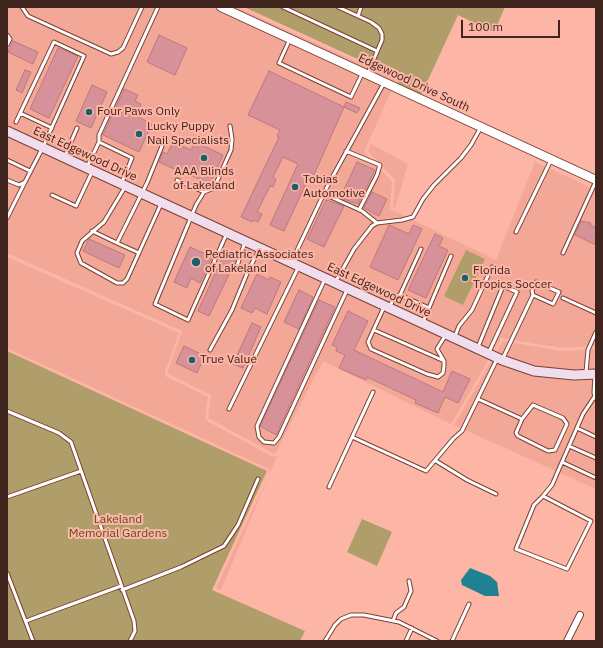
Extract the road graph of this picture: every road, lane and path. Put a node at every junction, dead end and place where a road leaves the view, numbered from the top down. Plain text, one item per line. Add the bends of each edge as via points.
1 (22, 7) edge
2 (142, 7) edge
3 (158, 7) edge
4 (221, 7) edge
5 (283, 7) edge
6 (338, 7) edge
7 (361, 7) edge
8 (358, 16) junction
9 (7, 35) edge
10 (290, 39) junction
11 (7, 45) edge
12 (377, 51) junction
13 (365, 73) junction
14 (384, 82) junction
15 (20, 113) junction
16 (16, 122) dead end
17 (230, 126) dead end
18 (481, 127) junction
19 (52, 128) junction
20 (77, 128) dead end
21 (7, 131) edge
22 (99, 143) junction
23 (162, 146) dead end
24 (43, 147) junction
25 (346, 151) junction
26 (64, 157) junction
27 (7, 160) edge
28 (551, 160) junction
29 (90, 169) junction
30 (30, 171) junction
31 (7, 180) edge
32 (176, 180) dead end
33 (596, 181) edge
34 (25, 182) junction
35 (124, 185) junction
36 (204, 192) junction
37 (142, 193) junction
38 (324, 194) junction
39 (52, 195) dead end
40 (161, 202) junction
41 (359, 210) junction
42 (191, 216) junction
43 (7, 218) edge
44 (377, 223) junction
45 (92, 231) junction
46 (516, 232) dead end
47 (228, 233) junction
48 (246, 241) junction
49 (117, 243) junction
50 (260, 248) junction
51 (421, 249) dead end
52 (138, 253) junction
53 (563, 253) dead end
54 (451, 256) dead end
55 (295, 264) junction
56 (492, 267) dead end
57 (248, 271) junction
58 (325, 278) junction
59 (336, 283) junction
60 (348, 289) junction
61 (400, 295) junction
62 (533, 295) junction
63 (563, 298) dead end
64 (387, 307) junction
65 (429, 308) junction
66 (596, 313) edge
67 (422, 323) junction
68 (374, 330) junction
69 (596, 332) edge
70 (450, 336) junction
71 (477, 349) junction
72 (210, 350) dead end
73 (488, 354) junction
74 (500, 359) junction
75 (444, 361) junction
76 (593, 374) edge
77 (373, 392) dead end
78 (595, 397) edge
79 (478, 399) junction
80 (229, 409) dead end
81 (7, 411) edge
82 (522, 419) junction
83 (577, 428) junction
84 (352, 437) junction
85 (596, 437) edge
86 (569, 446) junction
87 (596, 458) edge
88 (436, 460) junction
89 (562, 462) junction
90 (81, 471) junction
91 (596, 478) edge
92 (258, 479) dead end
93 (329, 487) dead end
94 (496, 494) dead end
95 (543, 496) junction
96 (7, 497) edge
97 (7, 573) edge
98 (409, 582) dead end
99 (122, 588) junction
100 (469, 604) dead end
101 (580, 615) dead end
102 (26, 621) junction
103 (393, 621) junction
104 (412, 628) junction
105 (33, 641) edge
106 (130, 641) edge
107 (325, 641) edge
108 (406, 641) edge
109 (437, 641) edge
110 (452, 641) edge
111 (567, 641) edge

1 - 2 lane via 28,16 111,54 123,48
3 - 22 lane via 99,135
4 - 10 street, Edgewood Drive South
5 - 12 lane
6 - 8 lane
7 - 8 lane
8 - 12 lane via 379,28 382,40
9 - 11 lane via 10,39
10 - 13 street, Edgewood Drive South
10 - 13 lane via 279,63 351,97
12 - 13 lane
13 - 14 street, Edgewood Drive South
14 - 18 street, Edgewood Drive South
14 - 25 lane
15 - 16 lane
15 - 19 lane
15 - 19 lane via 54,42 78,52 84,56
17 - 36 lane via 231,150 214,188
18 - 28 street, Edgewood Drive South
18 - 44 lane via 471,145 434,185 413,217
19 - 24 lane
20 - 26 lane
21 - 24 main road, East Edgewood Drive
22 - 29 lane
22 - 35 lane via 132,158
23 - 37 lane
24 - 26 main road, East Edgewood Drive
24 - 30 lane
25 - 38 lane
25 - 41 lane via 380,165
26 - 29 main road, East Edgewood Drive
27 - 30 lane
28 - 33 street, Edgewood Drive South
28 - 46 lane
29 - 35 main road, East Edgewood Drive
29 - 39 lane via 76,206
30 - 34 lane
31 - 34 lane via 19,185
32 - 36 lane
33 - 53 lane
34 - 43 lane
35 - 37 main road, East Edgewood Drive
35 - 45 lane via 104,222
36 - 42 lane
37 - 40 main road, East Edgewood Drive
37 - 49 lane
38 - 41 lane
38 - 55 lane
40 - 42 main road, East Edgewood Drive
40 - 52 lane
41 - 44 lane
42 - 47 main road, East Edgewood Drive
42 - 47 lane via 155,304 188,320
44 - 59 lane via 354,249
45 - 49 lane
45 - 52 lane via 78,246 77,258 87,268 117,283 123,283 127,279
47 - 48 main road, East Edgewood Drive
48 - 50 main road, East Edgewood Drive
48 - 57 lane via 237,266
49 - 52 lane
50 - 55 main road, East Edgewood Drive
50 - 57 lane
51 - 61 lane
54 - 65 lane
55 - 58 main road, East Edgewood Drive
55 - 80 lane
56 - 70 lane via 472,310
57 - 72 lane via 232,310
58 - 59 main road, East Edgewood Drive
58 - 60 lane via 257,426 259,437 264,442 274,443 279,437
59 - 60 main road, East Edgewood Drive
60 - 64 main road, East Edgewood Drive
61 - 64 lane via 395,296
61 - 65 lane
62 - 62 lane via 553,304 559,292 536,282
62 - 74 lane
63 - 66 lane
64 - 67 main road, East Edgewood Drive
64 - 68 lane
65 - 67 lane
67 - 70 main road, East Edgewood Drive
68 - 75 lane
68 - 75 lane via 368,342 371,349 427,374 434,377 443,373
69 - 76 lane via 586,362
70 - 71 main road, East Edgewood Drive
70 - 75 lane via 437,349
71 - 73 main road, East Edgewood Drive
71 - 73 lane via 503,286 517,292
73 - 74 main road, East Edgewood Drive
74 - 76 main road, East Edgewood Drive via 534,371
74 - 79 lane
76 - 78 lane
77 - 84 lane
78 - 83 lane
79 - 82 lane
79 - 88 lane via 462,431 453,438
81 - 90 lane via 67,437
82 - 82 lane via 516,433 518,436 555,450 567,424 563,418 534,405
83 - 85 lane
83 - 86 lane
84 - 88 lane via 426,471
84 - 93 lane
86 - 87 lane
86 - 89 lane
88 - 94 lane via 467,480
89 - 91 lane
89 - 95 lane via 552,485
90 - 96 lane
90 - 99 lane
92 - 99 lane via 238,525 224,546 181,567
95 - 95 lane via 534,506 516,549 567,570 591,521
97 - 102 lane
98 - 103 lane via 411,591 404,607 396,613
99 - 102 lane
99 - 106 lane via 135,626
100 - 110 lane
101 - 111 street
102 - 105 lane
103 - 104 lane
103 - 107 lane via 352,615 341,619
104 - 108 lane
104 - 109 lane

